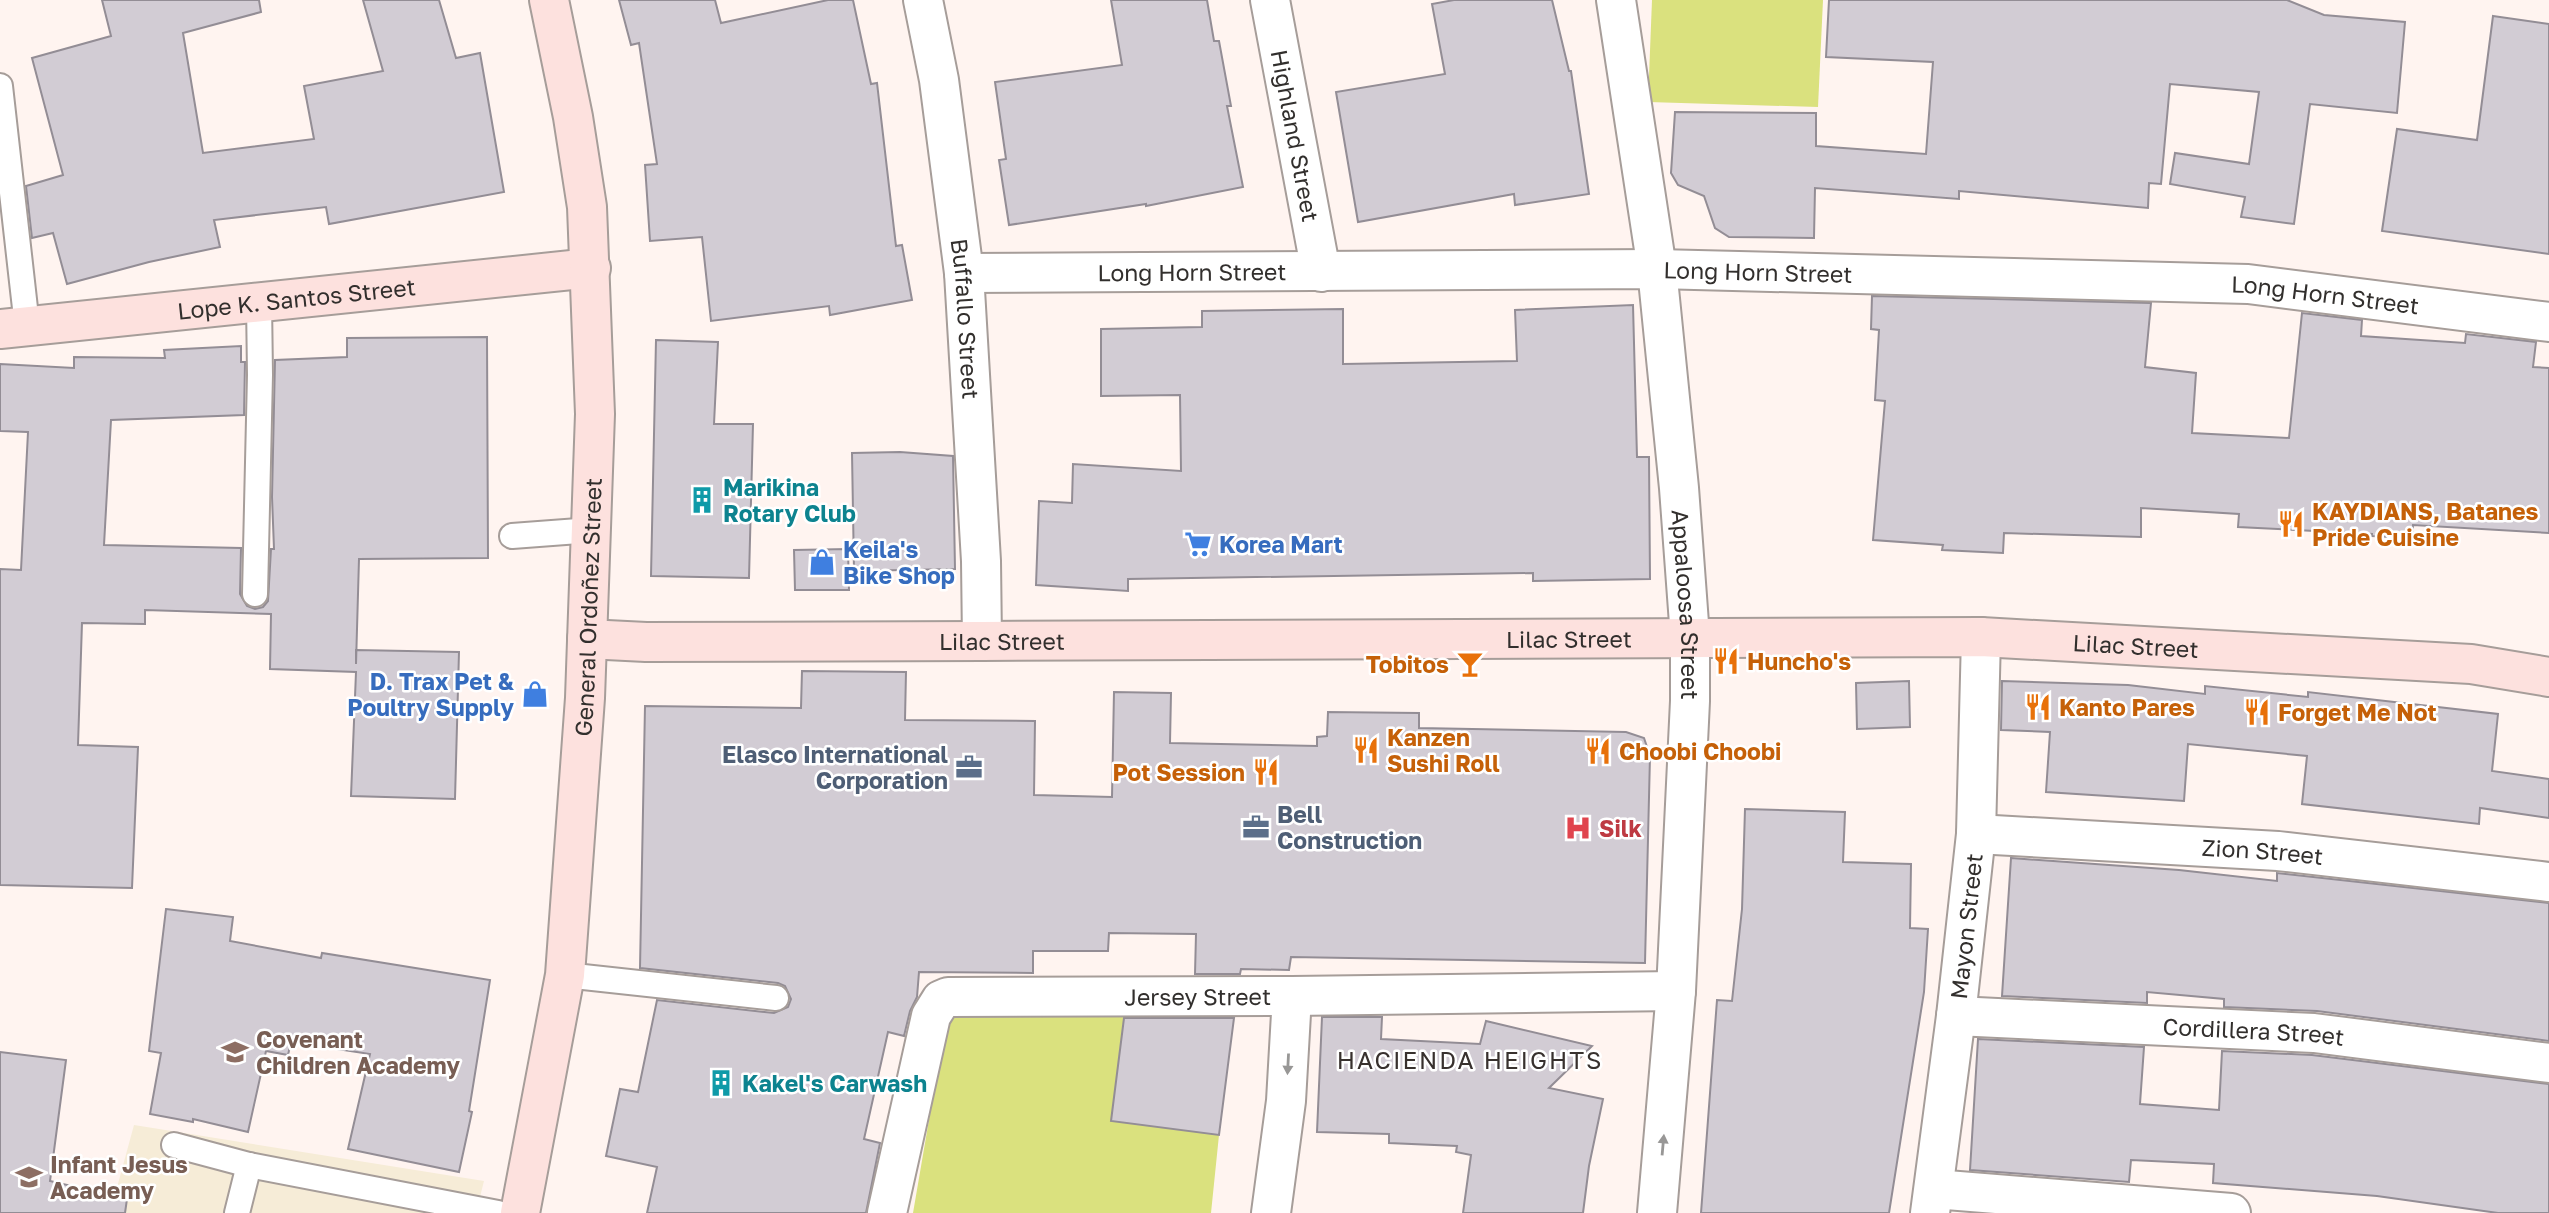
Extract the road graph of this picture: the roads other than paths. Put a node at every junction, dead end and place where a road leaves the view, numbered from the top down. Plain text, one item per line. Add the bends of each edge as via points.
1 (549, 0) edge
2 (923, 0) edge
3 (1270, 0) edge
4 (1616, 0) edge
5 (0, 86) edge
6 (591, 268) junction
7 (1657, 270) junction
8 (964, 272) junction
9 (1321, 272) junction
10 (259, 302) junction
11 (2549, 322) edge
12 (14, 328) edge
13 (592, 530) junction
14 (512, 536) dead end
15 (255, 594) dead end
16 (1690, 637) junction
17 (1981, 637) junction
18 (587, 639) junction
19 (982, 641) junction
20 (2549, 677) edge
21 (1976, 834) junction
22 (2549, 882) edge
23 (565, 975) junction
24 (1676, 991) junction
25 (1293, 996) junction
26 (776, 998) dead end
27 (1956, 1016) junction
28 (2549, 1063) edge
29 (174, 1145) dead end
30 (248, 1165) junction
31 (1932, 1201) edge
32 (237, 1213) edge
33 (498, 1213) edge
34 (520, 1213) edge
35 (887, 1213) edge
36 (1271, 1213) edge
37 (1657, 1213) edge
38 (2231, 1213) edge

1 - 6 main road, General Ordoñez Street via 575,130
2 - 8 street, Buffallo Street via 939,80
3 - 9 street, Highland Street
4 - 7 street, Appaloosa Street
5 - 12 lane
6 - 10 main road, Lope K. Santos Street
6 - 13 main road, General Ordoñez Street
7 - 9 street, Long Horn Street
7 - 11 street, Long Horn Street via 2248,284
7 - 16 street, Appaloosa Street
8 - 9 street, Long Horn Street
8 - 19 street, Buffallo Street
10 - 12 main road, Lope K. Santos Street
10 - 15 lane
13 - 14 lane
13 - 18 main road, General Ordoñez Street
16 - 17 main road, Lilac Street
16 - 19 main road, Lilac Street
16 - 24 street, Appaloosa Street
17 - 20 main road, Lilac Street via 2471,664
17 - 21 street, Mayon Street
18 - 19 main road, Lilac Street
18 - 23 main road, General Ordoñez Street
21 - 22 street, Zion Street via 2278,850
21 - 27 street, Mayon Street
23 - 26 lane
23 - 34 main road, General Ordoñez Street
24 - 25 street, Jersey Street
37 -> 24 street, Appaloosa Street
25 - 35 street, Jersey Street via 941,1000 923,1015
25 -> 36 street via 1286,1101
27 - 28 street, Cordillera Street via 2314,1033
27 - 31 street, Mayon Street
29 - 30 lane
30 - 32 lane
30 - 33 lane
31 - 38 street

